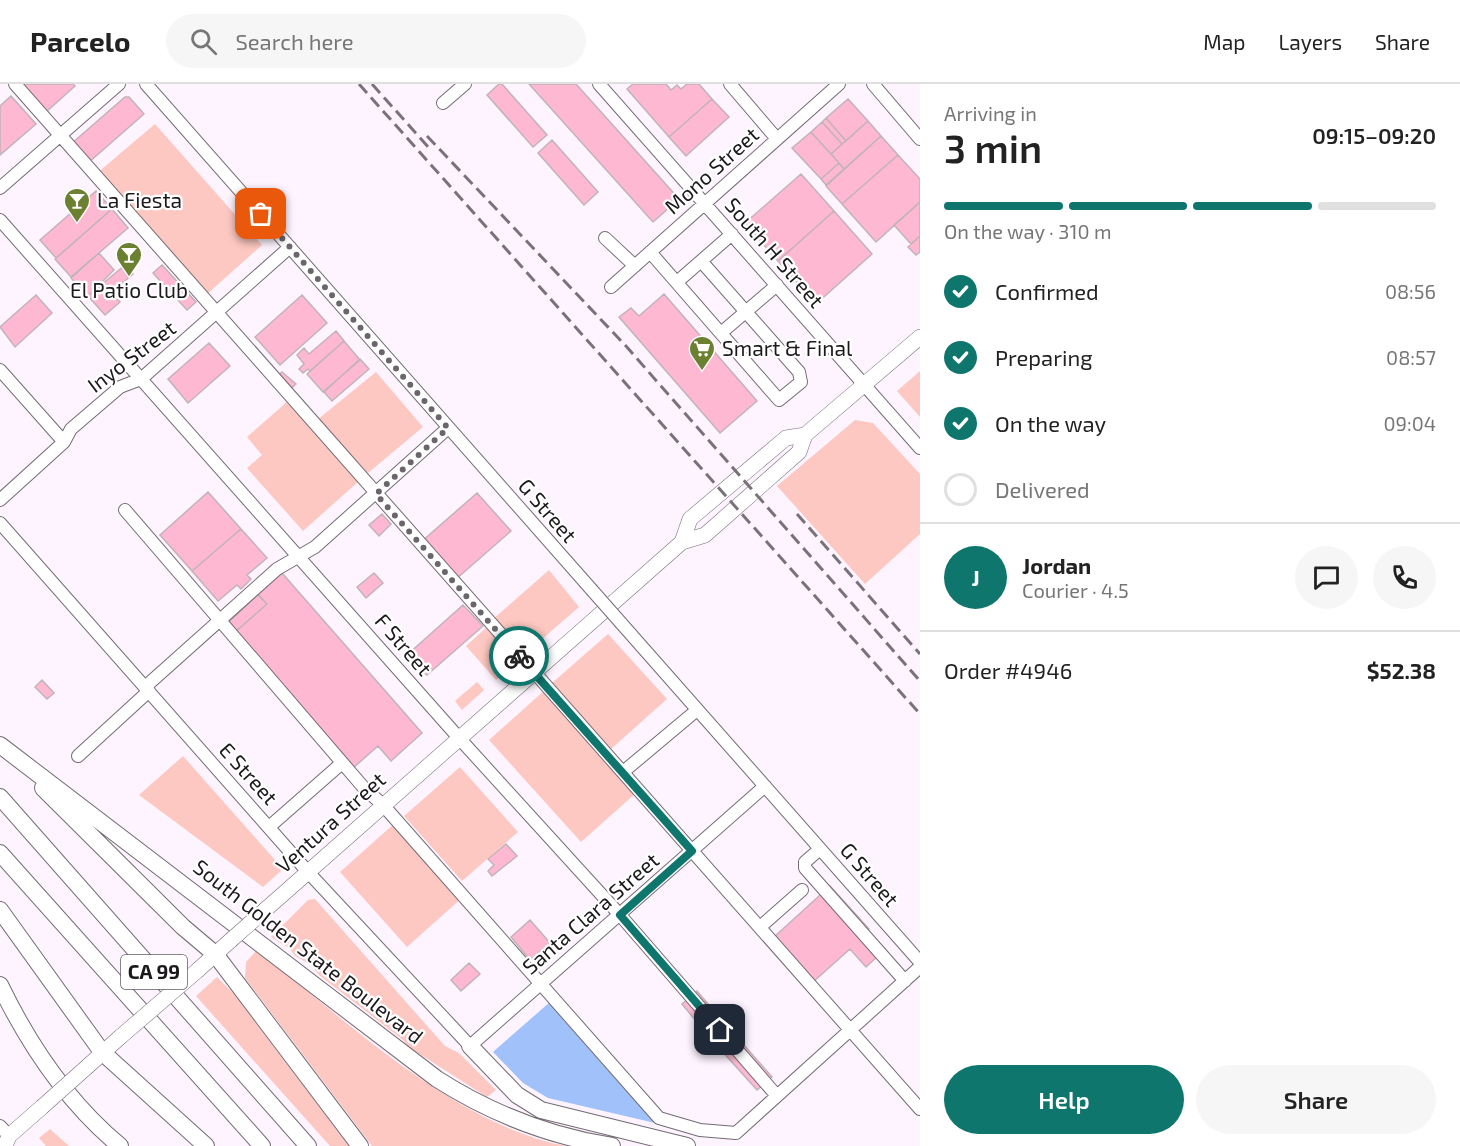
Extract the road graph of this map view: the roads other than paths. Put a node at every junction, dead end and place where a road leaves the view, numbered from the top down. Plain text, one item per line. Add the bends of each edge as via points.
1 (15, 84) edge
2 (118, 84) edge
3 (146, 84) edge
4 (465, 84) edge
5 (599, 84) edge
6 (730, 84) edge
7 (839, 84) edge
8 (873, 84) edge
9 (443, 103) dead end
10 (60, 135) junction
11 (777, 139) junction
12 (920, 139) edge
13 (0, 188) edge
14 (705, 203) junction
15 (0, 220) edge
16 (732, 234) junction
17 (605, 238) dead end
18 (290, 247) junction
19 (650, 252) junction
20 (701, 261) junction
21 (635, 266) junction
22 (677, 282) junction
23 (777, 285) junction
24 (611, 286) dead end
25 (746, 312) junction
26 (217, 314) junction
27 (721, 333) junction
28 (920, 337) edge
29 (0, 370) edge
30 (141, 379) junction
31 (863, 384) junction
32 (448, 428) junction
33 (805, 435) junction
34 (64, 442) junction
35 (920, 448) edge
36 (376, 494) junction
37 (0, 500) edge
38 (124, 510) dead end
39 (0, 523) edge
40 (682, 542) junction
41 (299, 557) junction
42 (219, 621) junction
43 (534, 673) junction
44 (147, 689) junction
45 (697, 710) junction
46 (459, 738) junction
47 (0, 745) edge
48 (78, 756) dead end
49 (342, 762) junction
50 (623, 772) junction
51 (765, 786) junction
52 (0, 797) edge
53 (383, 805) junction
54 (269, 827) junction
55 (820, 849) junction
56 (692, 851) junction
57 (0, 853) edge
58 (308, 872) junction
59 (802, 890) dead end
60 (0, 910) edge
61 (620, 915) junction
62 (760, 927) junction
63 (215, 954) junction
64 (920, 962) edge
65 (920, 967) edge
66 (905, 981) junction
67 (541, 984) junction
68 (0, 985) edge
69 (850, 1029) junction
70 (470, 1046) junction
71 (102, 1052) junction
72 (777, 1096) junction
73 (918, 1102) edge
74 (6, 1138) edge
75 (120, 1146) edge
76 (206, 1146) edge
77 (262, 1146) edge
78 (308, 1146) edge
79 (360, 1146) edge
80 (612, 1146) edge
81 (687, 1146) edge

1 - 10 street
2 - 10 street
3 - 18 street, G Street
4 - 9 street
5 - 14 street, South H Street
6 - 11 street
7 - 11 street, Mono Street
8 - 12 street
10 - 13 street
10 - 26 street
11 - 14 street, Mono Street
14 - 16 street, South H Street
14 - 19 street, Mono Street
15 - 30 street, F Street
16 - 20 street
16 - 23 street, South H Street
17 - 21 street
18 - 26 street, Inyo Street
18 - 32 street, G Street
19 - 21 street, Mono Street
19 - 22 street
20 - 22 street
20 - 25 street
21 - 24 street, Mono Street
22 - 27 street
23 - 25 street
23 - 31 street, South H Street
25 - 27 street
25 - 27 street via 799,372 801,382 779,400
26 - 30 street, Inyo Street
26 - 36 street
28 - 31 main road, Ventura Street
29 - 34 street
30 - 34 street, Inyo Street via 120,387 71,429
30 - 41 street, F Street
31 - 33 main road, Ventura Street
31 - 35 street, South H Street
32 - 36 street
32 - 45 street, G Street, bridge
33 - 40 main road, Ventura Street via 799,452 705,536
33 - 40 main road, Ventura Street via 786,438 690,519
34 - 37 street, Inyo Street
36 - 41 street
36 - 43 street
38 - 42 street
39 - 44 street, E Street
40 - 43 main road, Ventura Street
41 - 42 street via 277,569
41 - 46 street, F Street
42 - 44 street
42 - 49 street
43 - 46 main road, Ventura Street
43 - 50 street
44 - 48 street
44 - 54 street, E Street
45 - 50 street
45 - 51 street, G Street
46 - 53 main road, Ventura Street
46 - 61 street, F Street
47 - 63 highway
47 - 80 highway, South Golden State Boulevard via 467,1099 552,1134
49 - 53 street
49 - 54 street
50 - 56 street
51 - 55 street, G Street
51 - 56 street, Santa Clara Street
52 - 78 highway, CA 99
53 - 58 main road, Ventura Street
53 - 67 street
54 - 58 street, E Street
55 - 64 street, G Street
55 - 66 street via 805,868
56 - 61 street, Santa Clara Street
56 - 62 street
57 - 77 highway, CA 99
58 - 63 main road, Ventura Street, bridge
58 - 70 street, E Street
59 - 62 street
60 - 71 highway
61 - 67 street, Santa Clara Street
61 - 72 street, F Street
62 - 69 street
63 - 71 main road, Ventura Street, bridge
63 - 79 highway
65 - 66 street
66 - 69 street
67 - 70 street, Santa Clara Street
67 - 72 street via 659,1118 700,1130 736,1133
68 - 75 highway via 39,1058 68,1094
69 - 72 street
69 - 73 street
70 - 81 highway via 517,1095 541,1110
71 - 74 main road, Ventura Street, bridge
71 - 76 highway

